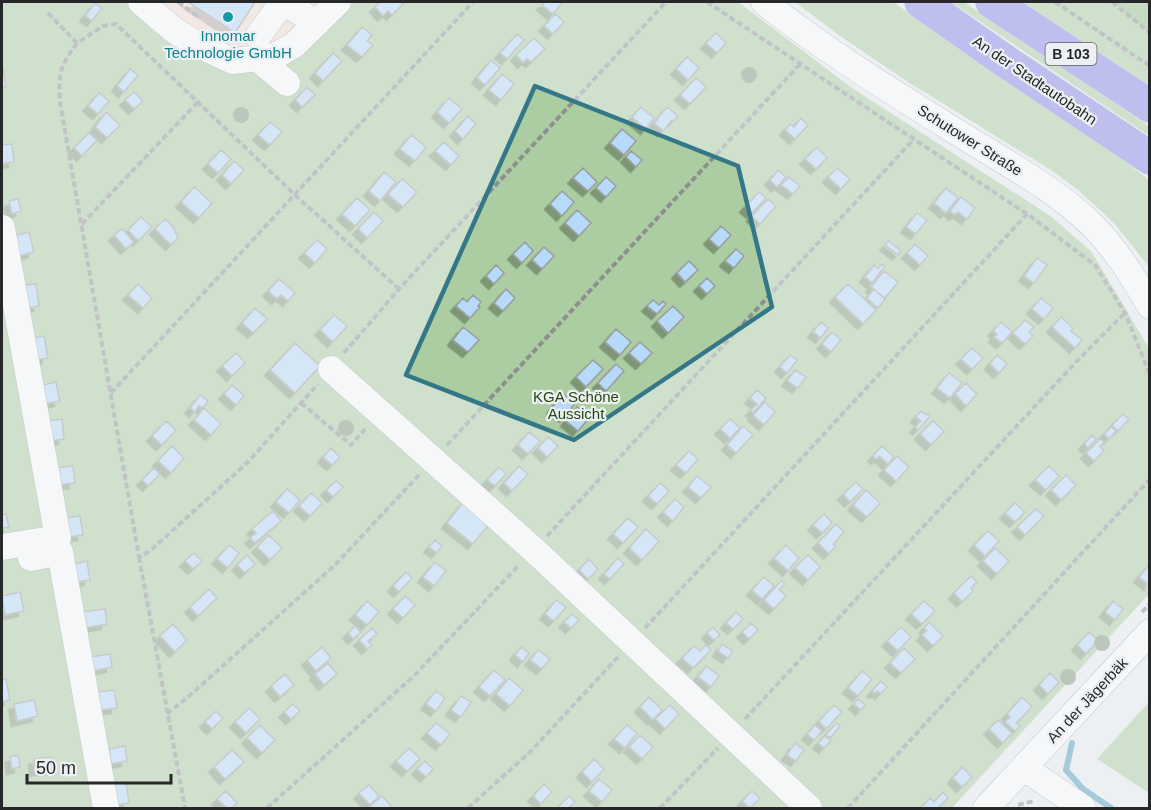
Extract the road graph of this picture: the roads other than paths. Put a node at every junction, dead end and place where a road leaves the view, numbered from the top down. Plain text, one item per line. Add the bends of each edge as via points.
1 (141, 2) edge
2 (338, 2) edge
3 (764, 2) edge
4 (921, 2) edge
5 (992, 2) edge
6 (317, 23) junction
7 (258, 48) junction
8 (287, 83) dead end
9 (1149, 106) edge
10 (1149, 158) edge
11 (2, 228) edge
12 (1149, 306) edge
13 (331, 369) road end
14 (2, 547) edge
15 (2, 564) edge
16 (1149, 632) edge
17 (1024, 768) junction
18 (106, 808) edge
19 (809, 808) edge
20 (986, 808) edge
21 (1083, 808) edge

1 - 7 street via 207,51 233,61
2 - 6 street
3 - 12 street, Schutower Straße via 872,79 1063,200 1110,245
4 - 10 highway, An der Stadtautobahn / B 103
5 - 9 highway, B 103
6 - 7 street via 294,45 275,56
6 - 7 street via 283,2
7 - 8 street
11 - 14 street via 58,538
13 - 19 street via 534,550
15 - 18 street via 60,552
16 - 17 street, An der Jägerbäk
17 - 20 street, An der Jägerbäk
17 - 21 street

